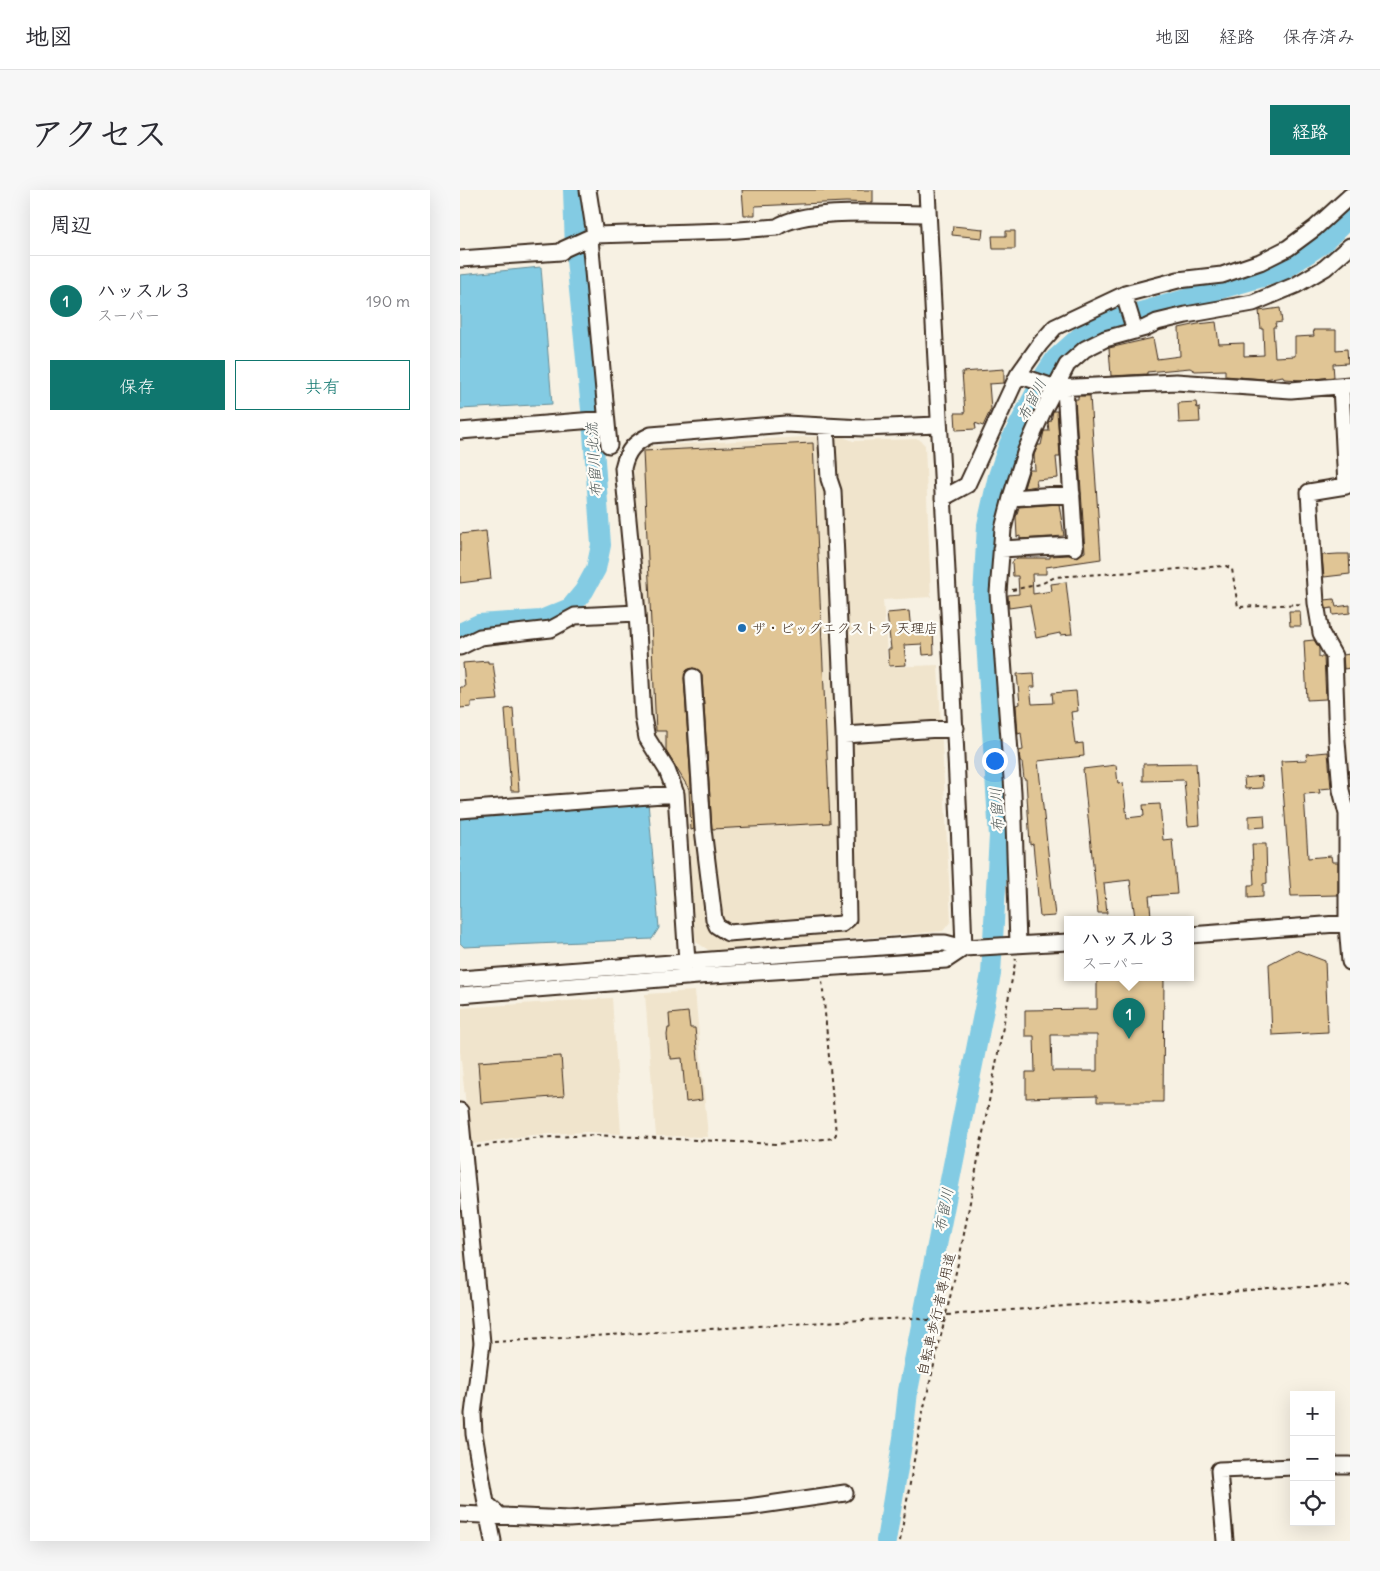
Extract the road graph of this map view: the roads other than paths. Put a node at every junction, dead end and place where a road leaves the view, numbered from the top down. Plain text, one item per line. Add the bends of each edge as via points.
1 (588, 190) edge
2 (927, 190) edge
3 (1350, 196) edge
4 (928, 214) junction
5 (591, 238) junction
6 (1350, 246) edge
7 (460, 259) edge
8 (1124, 296) junction
9 (1134, 329) junction
10 (1021, 376) junction
11 (1346, 385) edge
12 (1057, 388) junction
13 (606, 419) junction
14 (826, 426) junction
15 (938, 426) junction
16 (460, 430) edge
17 (609, 444) dead end
18 (1348, 486) edge
19 (1072, 494) junction
20 (943, 498) junction
21 (1011, 498) junction
22 (1002, 549) junction
23 (637, 612) junction
24 (460, 647) edge
25 (693, 677) dead end
26 (956, 728) junction
27 (844, 735) junction
28 (676, 794) junction
29 (460, 810) edge
30 (1349, 924) edge
31 (1194, 935) edge
32 (1064, 942) edge
33 (1014, 945) junction
34 (968, 948) junction
35 (1350, 962) edge
36 (688, 970) junction
37 (460, 979) edge
38 (460, 995) edge
39 (460, 1111) edge
40 (1335, 1465) edge
41 (1350, 1465) edge
42 (1290, 1467) edge
43 (845, 1493) dead end
44 (460, 1514) edge
45 (498, 1514) junction
46 (493, 1541) edge
47 (1225, 1541) edge

1 - 5 street
2 - 4 street
3 - 8 street via 1288,248 1260,262
4 - 5 street via 811,216 783,222 777,227 727,232
4 - 15 street
5 - 7 street via 561,252
5 - 13 street
6 - 9 street via 1325,268 1296,285 1253,303 1186,314
8 - 9 street
8 - 10 street via 1055,327 1040,344
9 - 12 street via 1105,338 1085,349 1067,365
10 - 12 street
10 - 20 street via 967,485
11 - 12 street via 1291,390 1176,382
11 - 18 street
12 - 19 street
12 - 21 street via 1026,450
13 - 16 street
13 - 17 street
14 - 15 street
14 - 23 street via 786,424 651,435 634,444 623,468
14 - 27 street via 828,479 833,492
15 - 20 street
18 - 30 street via 1309,492 1316,603 1321,633 1334,656 1336,740 1347,814
19 - 21 street
19 - 22 street via 1075,546
20 - 26 street
21 - 22 street
22 - 33 street via 998,593 1013,792
23 - 24 street via 575,616 551,630 480,637
23 - 28 street via 647,738 667,770
25 - 27 street via 703,829 714,918 717,926 728,934 842,924 848,919
26 - 27 street
26 - 34 street
28 - 29 street
28 - 36 street
30 - 31 street
30 - 35 street
32 - 33 street
33 - 34 street
34 - 36 street via 935,943
34 - 36 street via 946,960 821,968
36 - 37 street
36 - 38 street
39 - 45 street via 482,1343 473,1414 474,1434 486,1503
40 - 41 street
42 - 47 street via 1220,1470
43 - 45 street via 748,1507 569,1519
44 - 45 street
45 - 46 street via 489,1521

